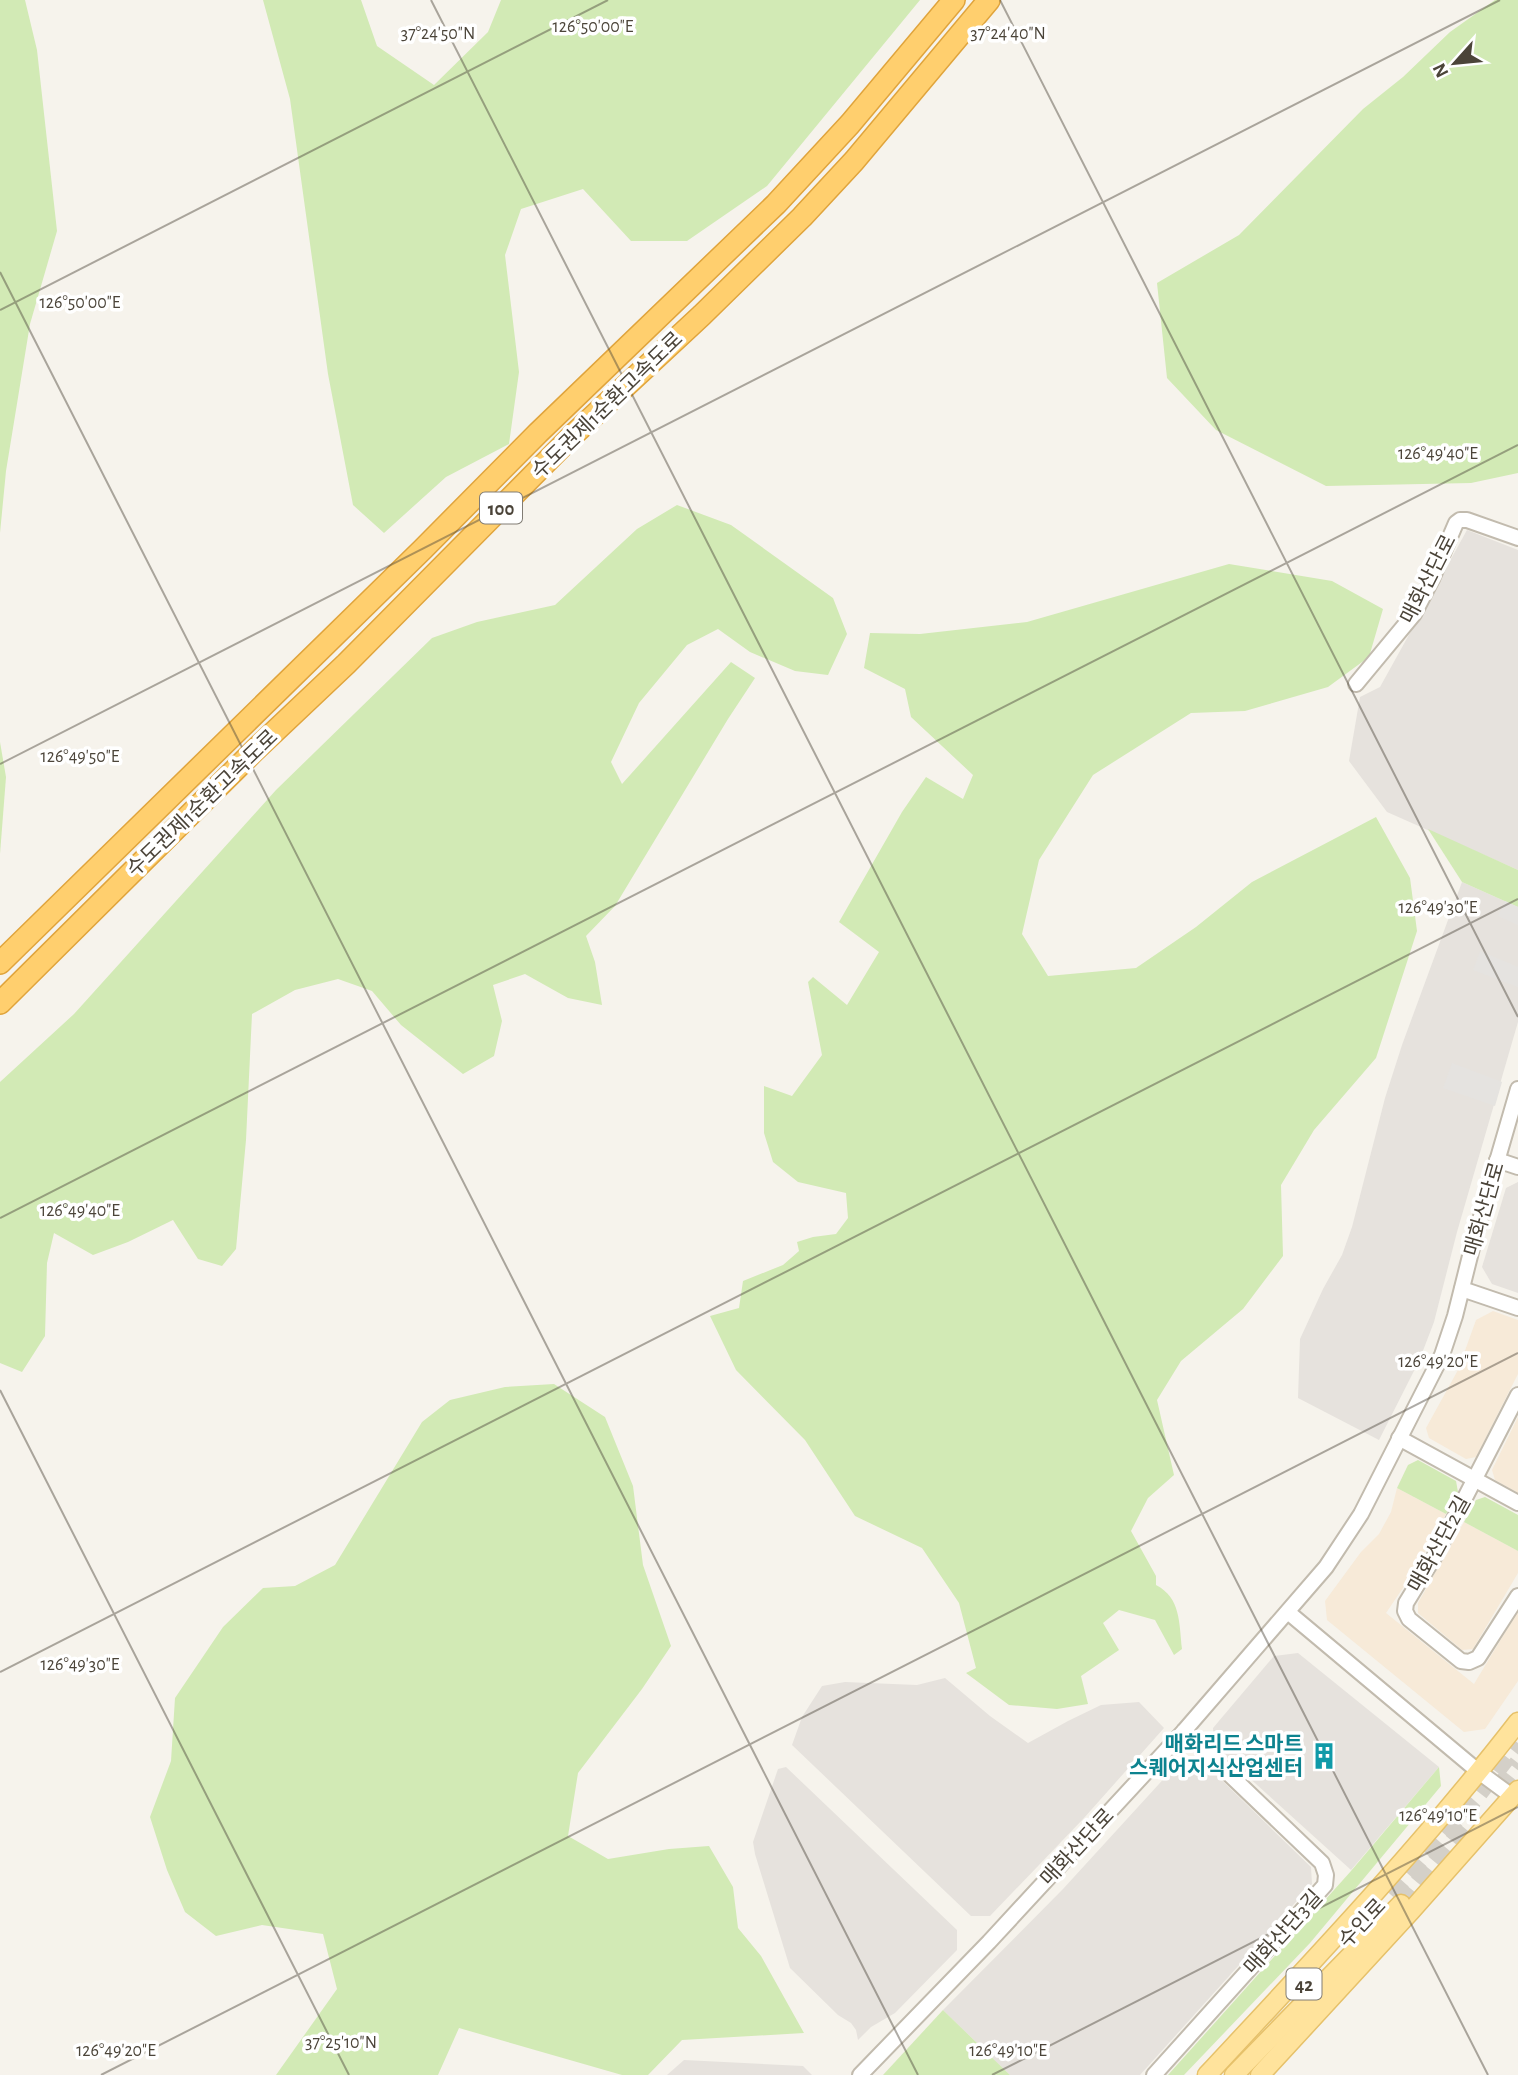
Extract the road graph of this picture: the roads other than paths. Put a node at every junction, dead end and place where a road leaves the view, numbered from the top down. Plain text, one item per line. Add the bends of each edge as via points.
1 (954, 0) edge
2 (989, 0) edge
3 (1518, 538) edge
4 (1356, 684) dead end
5 (0, 963) edge
6 (0, 1003) edge
7 (1518, 1088) edge
8 (1497, 1160) junction
9 (1518, 1167) edge
10 (1462, 1289) junction
11 (1518, 1308) edge
12 (1518, 1395) edge
13 (1399, 1438) junction
14 (1474, 1478) junction
15 (1518, 1503) edge
16 (1518, 1596) edge
17 (1289, 1613) junction
18 (1518, 1721) edge
19 (1184, 1731) junction
20 (1479, 1772) junction
21 (1515, 1794) edge
22 (860, 2075) edge
23 (1154, 2075) edge
24 (1207, 2075) edge
25 (1219, 2075) edge
26 (1234, 2075) edge
27 (1260, 2075) edge

1 - 5 highway, 수도권제1순환고속도로 / 100 via 776,204
2 - 6 highway, 수도권제1순환고속도로 / 100 via 802,217 573,435
3 - 4 street, 매화산단로 via 1467,520 1456,523 1414,614
7 - 8 street, 매화산단로
8 - 9 street
8 - 10 street, 매화산단로
10 - 11 street
10 - 13 street, 매화산단로 via 1442,1355
12 - 14 street, 매화산단2길
13 - 14 street, 매화산단2길
13 - 17 street, 매화산단로 via 1361,1514
14 - 15 street, 매화산단2길
14 - 16 street, 매화산단2길 via 1405,1611 1461,1661 1469,1662 1478,1658
17 - 19 street, 매화산단로
17 - 20 street
18 - 20 main road
19 - 22 street, 매화산단로
19 - 23 street, 매화산단3길 via 1322,1863 1326,1875 1325,1885
20 - 21 street
20 - 24 main road
21 - 27 main road
25 - 26 main road, 수인로 / 42 via 1395,1899

